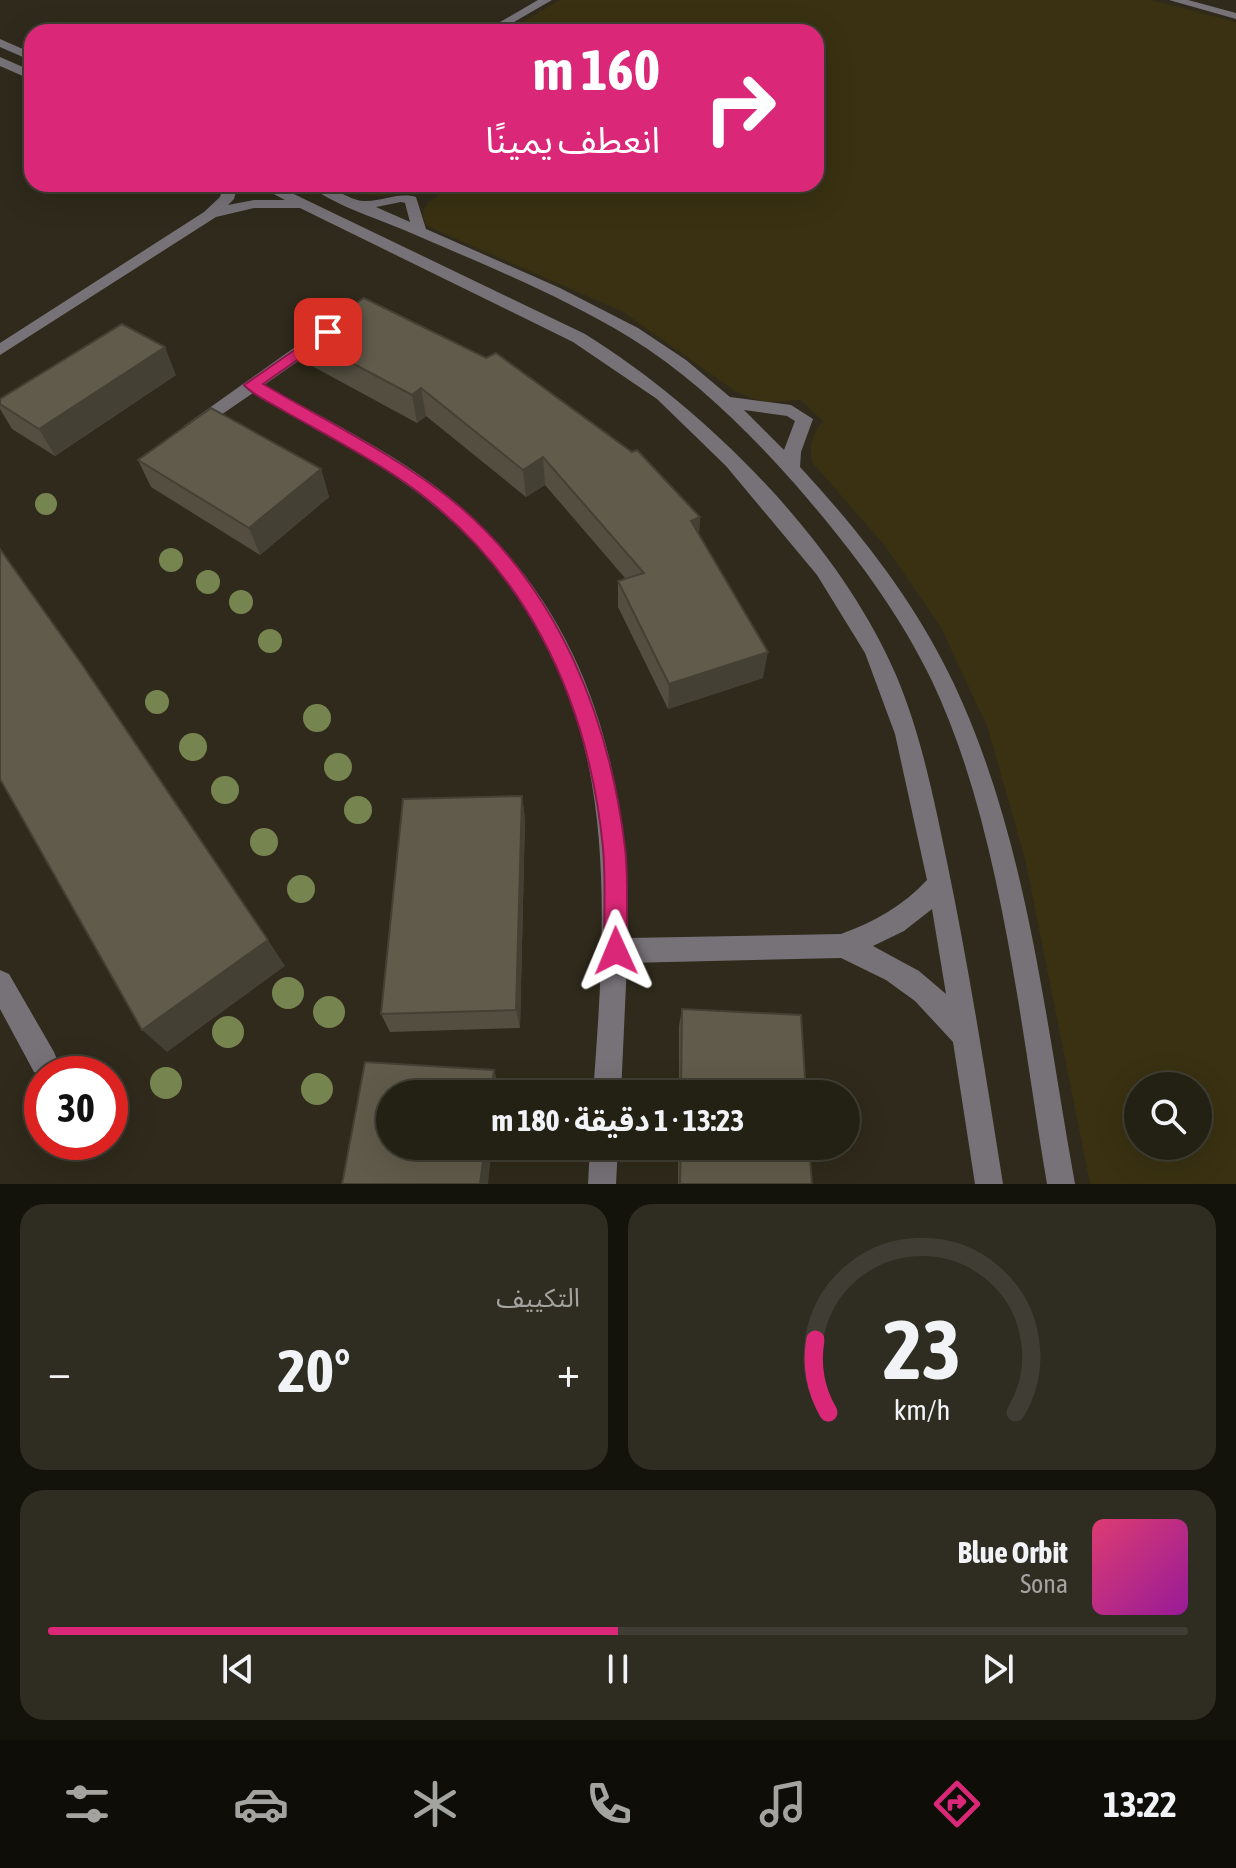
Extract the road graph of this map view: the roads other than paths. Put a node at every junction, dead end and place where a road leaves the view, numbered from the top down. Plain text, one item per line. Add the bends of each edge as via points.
1 (546, 0) edge
2 (1175, 0) edge
3 (1236, 16) edge
4 (503, 24) edge
5 (0, 43) edge
6 (24, 54) edge
7 (0, 61) edge
8 (24, 72) edge
9 (229, 192) edge
10 (279, 192) edge
11 (331, 192) edge
12 (308, 206) junction
13 (209, 215) junction
14 (328, 332) edge
15 (0, 350) edge
16 (252, 385) junction
17 (727, 402) junction
18 (173, 439) edge
19 (791, 468) junction
20 (940, 883) junction
21 (841, 946) junction
22 (616, 951) junction
23 (0, 983) edge
24 (967, 1038) junction
25 (41, 1056) edge
26 (608, 1080) edge
27 (603, 1160) edge
28 (602, 1184) edge
29 (989, 1184) edge
30 (1061, 1184) edge

1 - 4 street
2 - 3 street
5 - 6 street
7 - 8 street
9 - 13 street
10 - 12 street
11 - 17 street via 497,264 631,331
12 - 13 street via 254,204
12 - 20 street via 603,352 657,389 735,462 824,568 885,673 909,743
13 - 15 street
14 - 16 street
16 - 18 street
16 - 22 street via 401,472 453,511 500,559 541,616 575,682 600,760 614,850
17 - 19 street
17 - 19 street via 791,411 804,419
19 - 30 street via 892,592 958,716 1005,878
20 - 21 street via 898,922
20 - 24 street
21 - 22 street
21 - 24 street via 910,978 941,1004
22 - 26 street
23 - 25 street
24 - 29 street
27 - 28 street

